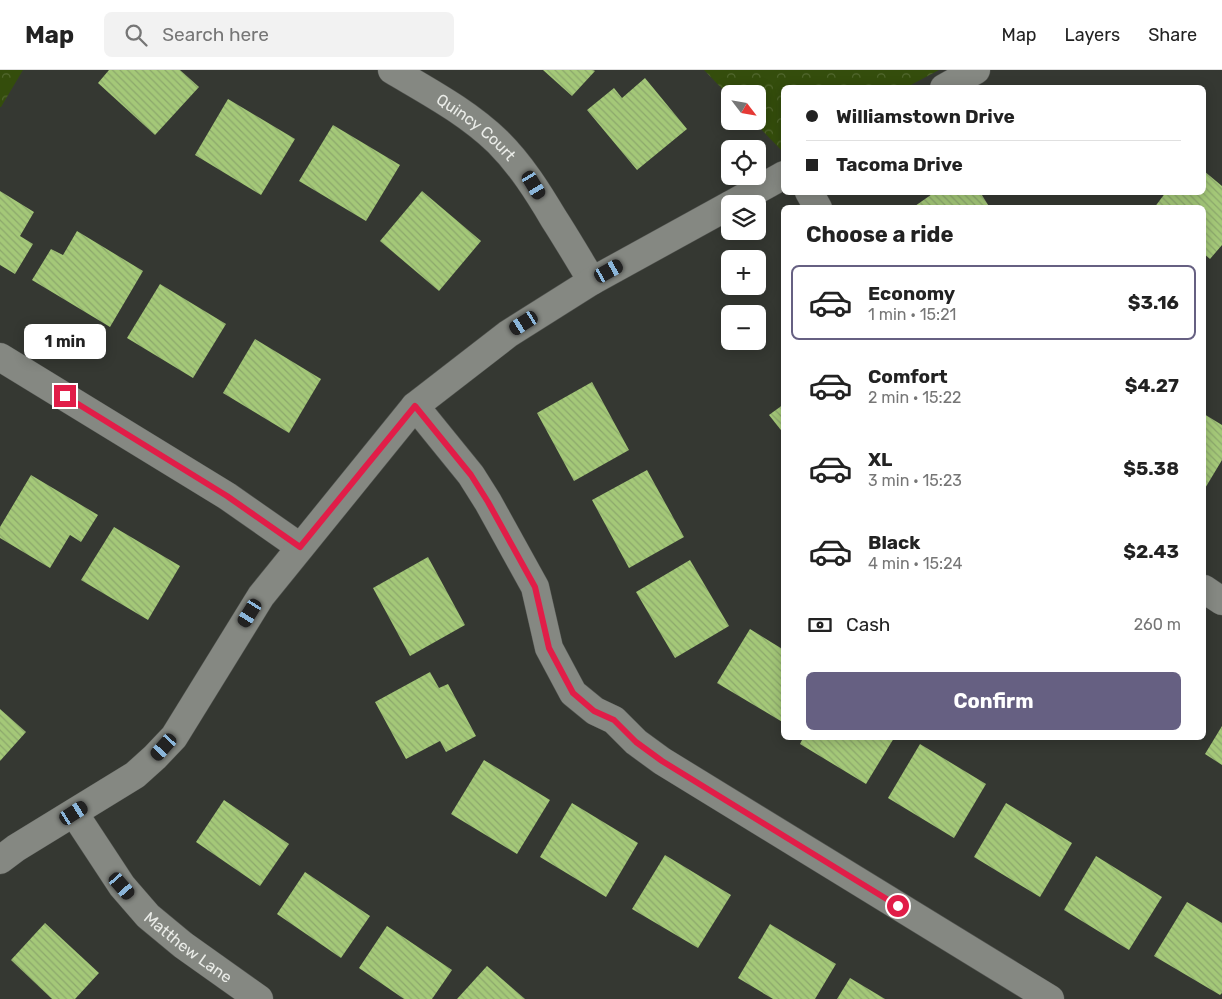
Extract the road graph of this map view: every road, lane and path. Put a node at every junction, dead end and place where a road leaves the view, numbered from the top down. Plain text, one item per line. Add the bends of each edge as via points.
1 (392, 70) edge
2 (976, 70) edge
3 (949, 85) edge
4 (781, 178) edge
5 (748, 195) edge
6 (721, 209) edge
7 (592, 280) junction
8 (0, 357) edge
9 (415, 406) junction
10 (300, 547) junction
11 (1206, 591) edge
12 (1222, 601) edge
13 (74, 813) junction
14 (0, 860) edge
15 (259, 999) edge
16 (1050, 999) edge

1 - 7 street, Quincy Court via 451,105 499,143 534,185
2 - 3 street
4 - 5 street
6 - 7 street
7 - 9 street via 508,334
8 - 10 street via 227,496
9 - 10 street
9 - 16 street via 471,475 535,587 549,648 573,693 594,711 614,720 662,761
10 - 13 street via 261,596 174,737 135,775
11 - 12 street
13 - 14 street
13 - 15 street, Matthew Lane via 122,886 148,916

